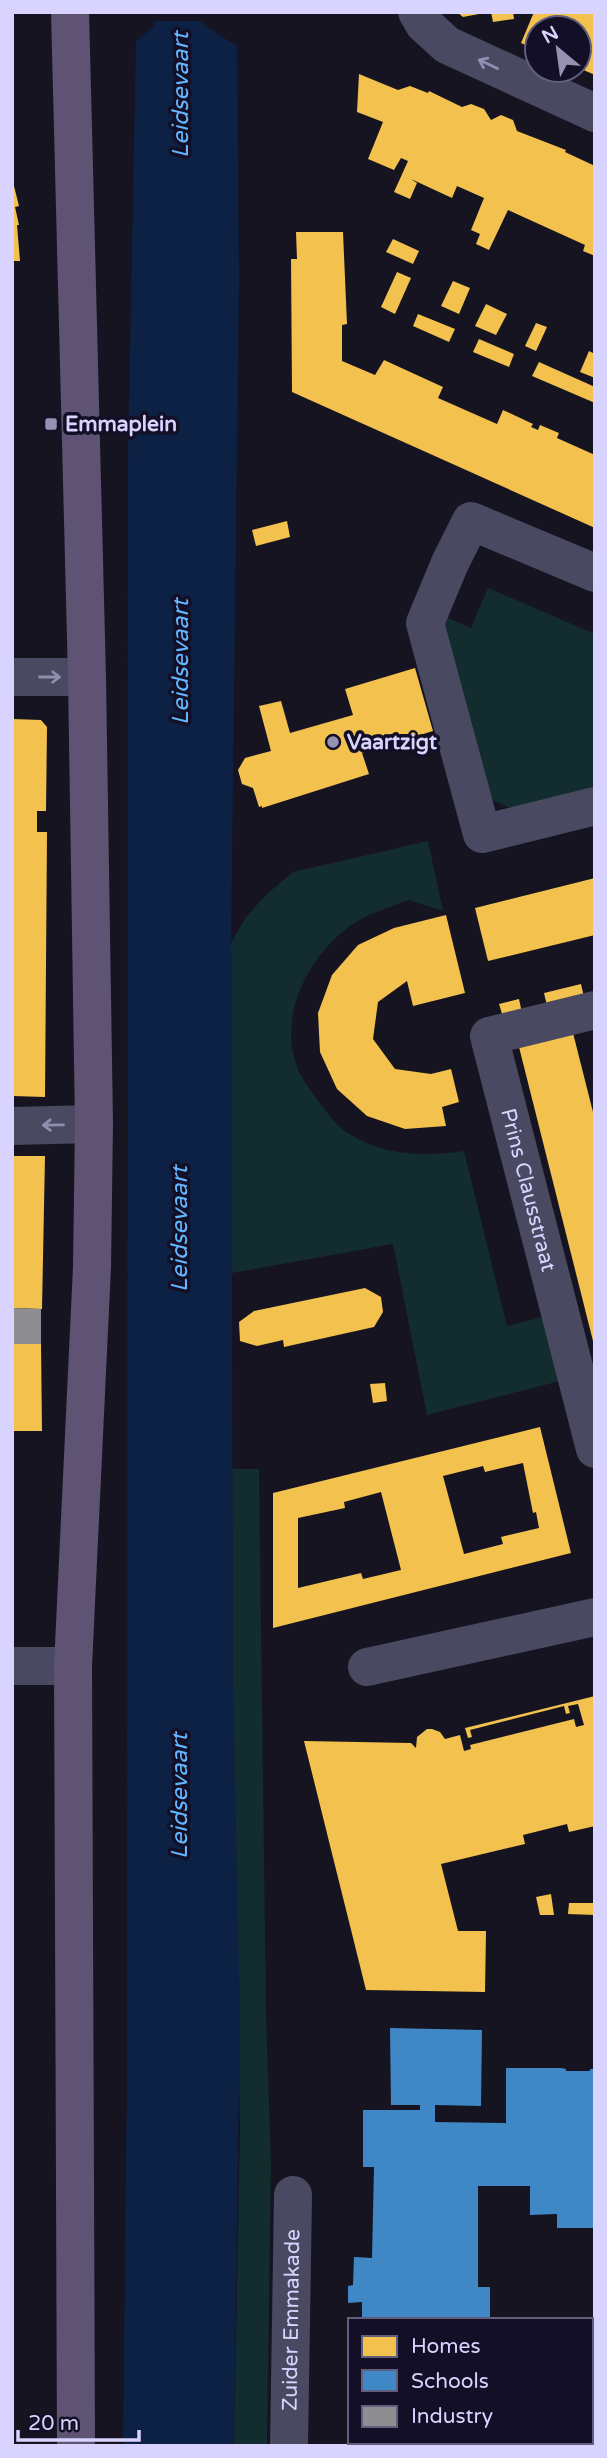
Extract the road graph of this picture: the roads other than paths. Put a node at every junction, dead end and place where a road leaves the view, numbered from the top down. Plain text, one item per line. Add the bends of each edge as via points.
1 (70, 12) edge
2 (417, 12) edge
3 (595, 113) edge
4 (595, 573) edge
5 (12, 677) edge
6 (88, 677) junction
7 (595, 806) edge
8 (595, 1010) edge
9 (94, 1124) junction
10 (12, 1126) edge
11 (595, 1450) edge
12 (595, 1617) edge
13 (12, 1666) edge
14 (74, 1666) junction
15 (367, 1667) dead end
16 (293, 2195) dead end
17 (76, 2446) edge
18 (289, 2446) edge

1 - 6 main road
3 -> 2 street via 447,46
4 - 7 street via 471,521 425,623 482,834
5 -> 6 street
6 - 9 main road
8 - 11 street, Prins Clausstraat via 489,1036
9 -> 10 street
9 - 14 main road
12 - 15 street
13 - 14 street
14 - 17 main road
16 - 18 street, Zuider Emmakade

